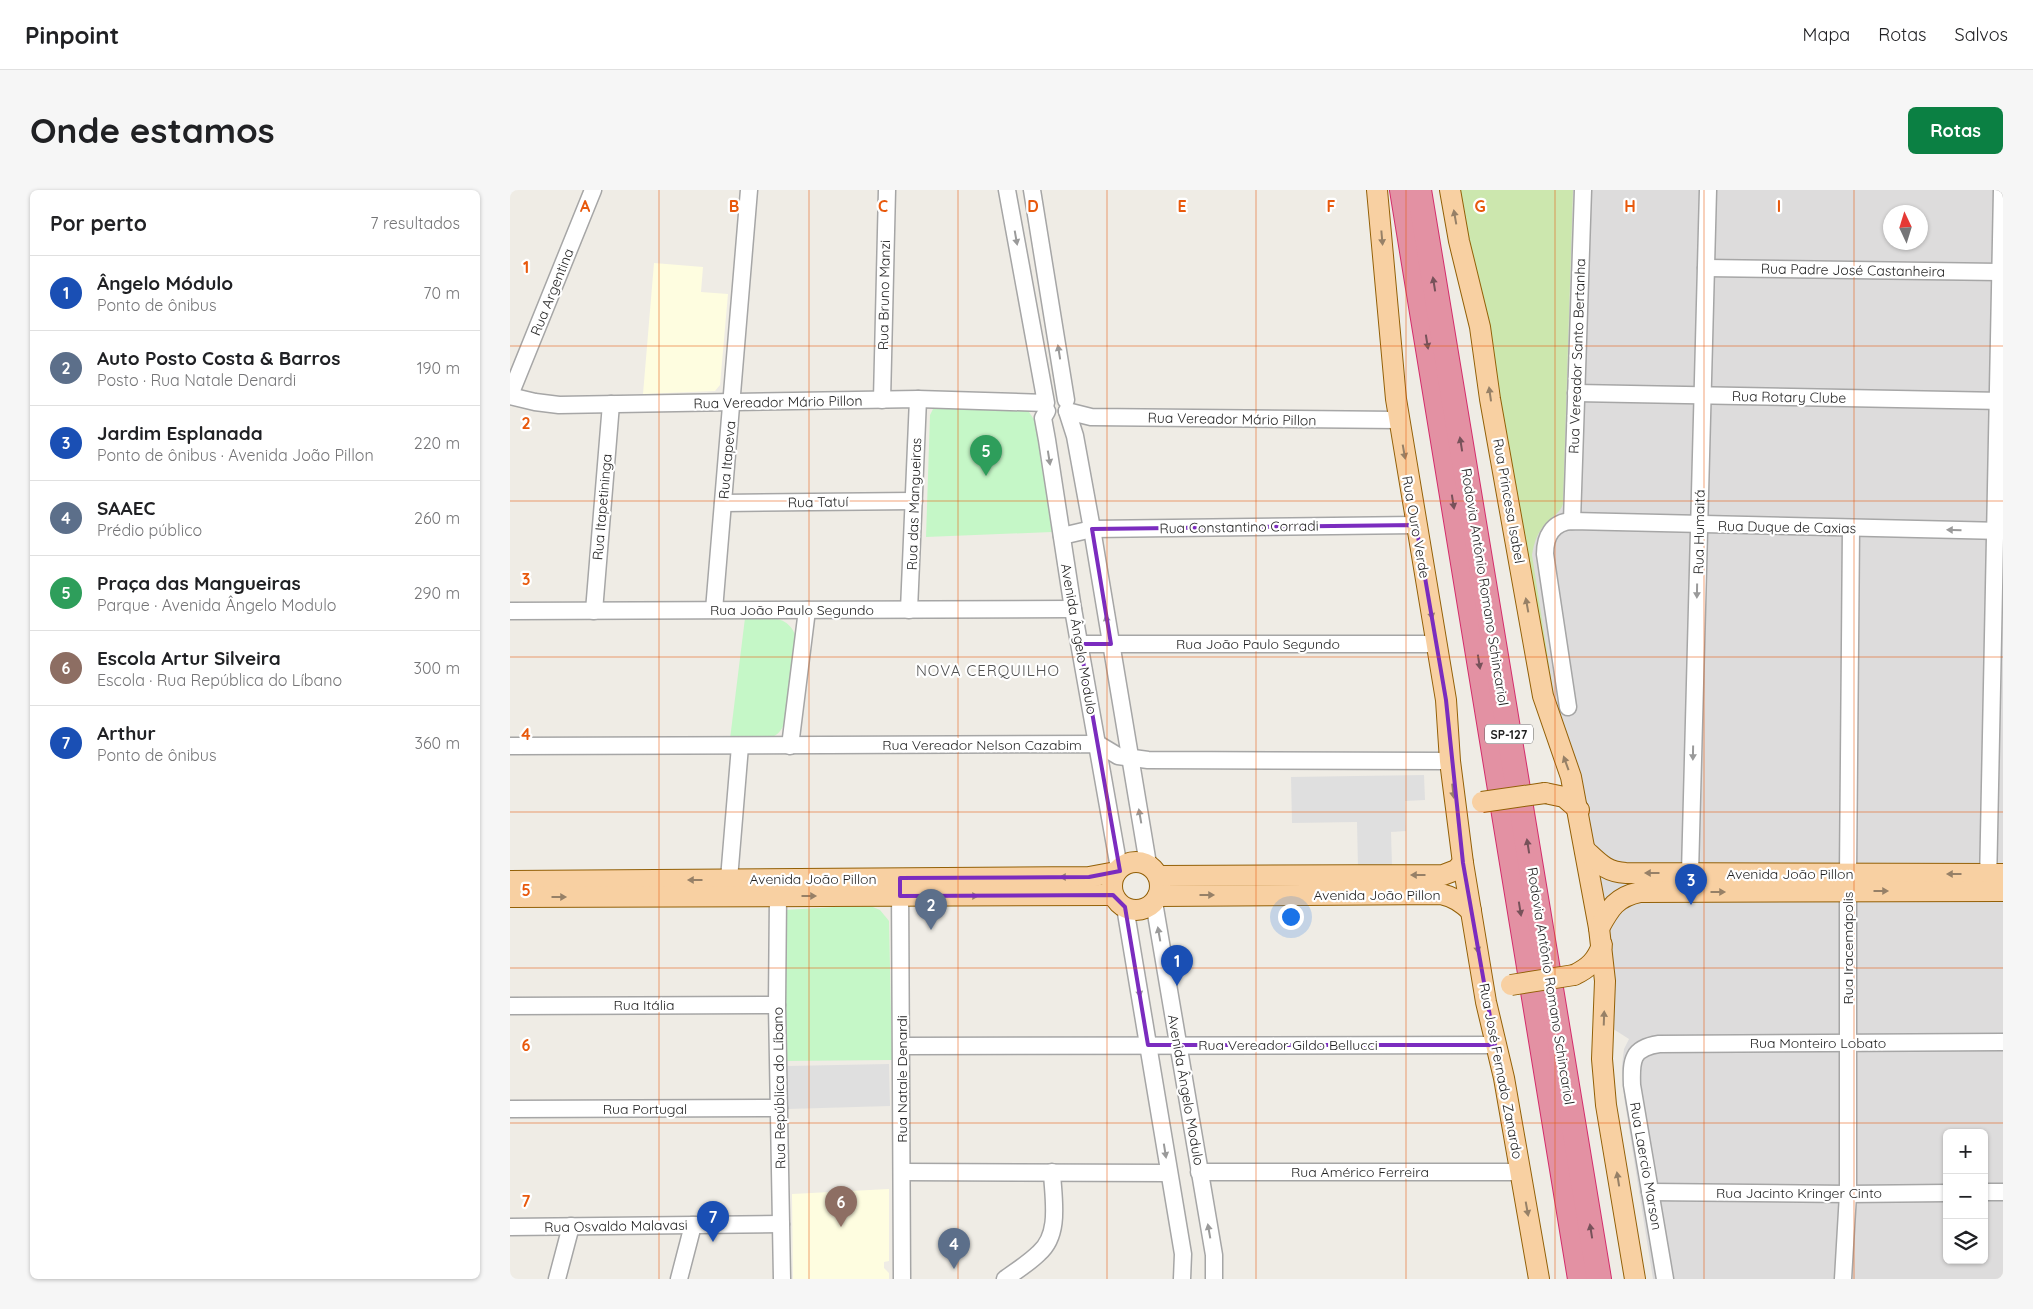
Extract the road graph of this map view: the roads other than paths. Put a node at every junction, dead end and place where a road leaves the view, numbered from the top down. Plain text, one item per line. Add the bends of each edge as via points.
1 (593, 190) edge
2 (749, 190) edge
3 (887, 190) edge
4 (1007, 190) edge
5 (1032, 190) edge
6 (1377, 190) edge
7 (1402, 190) edge
8 (1419, 190) edge
9 (1450, 190) edge
10 (1582, 190) edge
11 (1708, 190) edge
12 (2002, 190) edge
13 (1706, 268) junction
14 (2000, 272) junction
15 (1576, 393) junction
16 (510, 395) edge
17 (1702, 395) junction
18 (918, 399) junction
19 (882, 400) junction
20 (2000, 401) edge
21 (732, 402) junction
22 (611, 404) junction
23 (1067, 405) junction
24 (1047, 407) junction
25 (1398, 420) junction
26 (914, 501) junction
27 (723, 503) junction
28 (1572, 521) junction
29 (1416, 525) junction
30 (1699, 525) junction
31 (1852, 528) junction
32 (1092, 529) junction
33 (1999, 531) edge
34 (1062, 536) junction
35 (1074, 609) junction
36 (714, 610) junction
37 (807, 610) junction
38 (909, 610) junction
39 (510, 611) edge
40 (594, 611) junction
41 (1080, 644) junction
42 (1111, 644) junction
43 (1437, 644) junction
44 (1568, 707) dead end
45 (1098, 744) junction
46 (510, 746) edge
47 (740, 746) junction
48 (790, 746) junction
49 (1130, 759) junction
50 (1450, 760) junction
51 (1579, 810) junction
52 (1457, 824) junction
53 (1585, 850) junction
54 (1463, 863) junction
55 (1118, 870) junction
56 (1690, 874) junction
57 (510, 881) edge
58 (1995, 882) edge
59 (1848, 883) junction
60 (1155, 884) junction
61 (900, 887) junction
62 (729, 888) junction
63 (778, 896) junction
64 (510, 897) edge
65 (1119, 901) junction
66 (1471, 910) junction
67 (1601, 936) junction
68 (1481, 972) junction
69 (778, 1004) junction
70 (510, 1006) edge
71 (2003, 1042) edge
72 (1848, 1043) junction
73 (1148, 1045) junction
74 (1178, 1045) junction
75 (1495, 1045) junction
76 (902, 1046) junction
77 (1636, 1053) joint
78 (779, 1108) junction
79 (510, 1109) edge
80 (903, 1172) junction
81 (1052, 1172) junction
82 (1168, 1172) junction
83 (1199, 1172) junction
84 (1521, 1172) junction
85 (1650, 1192) junction
86 (1988, 1192) edge
87 (2003, 1192) edge
88 (1943, 1193) edge
89 (1848, 1194) junction
90 (781, 1224) junction
91 (693, 1225) junction
92 (571, 1226) junction
93 (510, 1227) edge
94 (557, 1279) edge
95 (679, 1279) edge
96 (782, 1279) edge
97 (902, 1279) edge
98 (1005, 1279) edge
99 (1183, 1279) edge
100 (1214, 1279) edge
101 (1539, 1279) edge
102 (1580, 1279) edge
103 (1599, 1279) edge
104 (1635, 1279) edge
105 (1665, 1279) edge
106 (1843, 1279) edge

1 - 16 street, Rua Argentina
2 - 21 street, Rua Itapeva
3 - 19 street, Rua Bruno Manzi
4 -> 24 street, Avenida Ângelo Modulo
23 -> 5 street, Avenida Ângelo Modulo
6 -> 25 main road, Rua Ouro Verde
7 -> 102 highway, Rodovia Antônio Romano Schincariol / SP-127
103 -> 8 highway, Rodovia Antônio Romano Schincariol / SP-127
51 -> 9 main road, Rua Princesa Isabel via 1543,696 1480,327
10 - 15 street, Rua Vereador Santo Bertanha
11 - 13 street, Rua Humaitá
12 - 14 street
13 - 14 street, Rua Padre José Castanheira
13 - 17 street, Rua Humaitá
14 - 20 street
15 - 17 street, Rua Rotary Clube
15 - 28 street, Rua Vereador Santo Bertanha
16 - 22 street, Rua Vereador Mário Pillon via 559,405
17 - 20 street, Rua Rotary Clube
17 - 30 street, Rua Humaitá
18 - 19 street, Rua Vereador Mário Pillon
18 - 24 street, Rua Vereador Mário Pillon
18 - 26 street, Rua das Mangueiras
19 - 21 street, Rua Vereador Mário Pillon
20 - 33 street
21 - 22 street, Rua Vereador Mário Pillon
21 - 27 street, Rua Itapeva
22 - 40 street, Rua Itapetininga
23 - 24 street, Rua Vereador Mário Pillon via 1061,396 1054,396
23 - 25 street, Rua Vereador Mário Pillon via 1091,417
23 - 32 street, Avenida Ângelo Modulo
24 -> 34 street, Avenida Ângelo Modulo via 1043,418
25 -> 29 main road, Rua Ouro Verde
26 - 27 street, Rua Tatuí
26 - 38 street, Rua das Mangueiras
27 - 36 street, Rua Itapeva
28 - 30 street, Rua Duque de Caxias
28 - 44 street, Rua Princesa Isabel via 1553,528 1545,544
29 - 32 street, Rua Constantino Corradi
29 -> 43 main road, Rua Ouro Verde
30 - 31 street, Rua Duque de Caxias
30 -> 56 street, Rua Humaitá
33 -> 31 street, Rua Duque de Caxias
31 - 59 street, Rua Iracemápolis
32 - 34 street, Rua Constantino Corradi
42 -> 32 street, Avenida Ângelo Modulo
33 - 58 street
34 - 35 street, Avenida Ângelo Modulo
35 - 38 street, Rua João Paulo Segundo
35 - 41 street, Avenida Ângelo Modulo
36 - 37 street, Rua João Paulo Segundo
36 - 40 street, Rua João Paulo Segundo
37 - 38 street, Rua João Paulo Segundo
37 - 48 street
39 - 40 street, Rua João Paulo Segundo
41 - 42 street, Rua João Paulo Segundo
41 - 45 street, Avenida Ângelo Modulo
42 - 43 street, Rua João Paulo Segundo
42 - 49 street, Avenida Ângelo Modulo
43 - 50 main road, Rua Ouro Verde via 1446,700
45 - 48 street, Rua Vereador Nelson Cazabim
45 - 49 street, Rua Vereador Nelson Cazabim
45 - 55 street, Avenida Ângelo Modulo
46 - 47 street, Rua Vereador Nelson Cazabim
47 - 48 street, Rua Vereador Nelson Cazabim
47 - 62 street
49 - 50 street, Rua Vereador Nelson Cazabim
60 -> 49 street, Avenida Ângelo Modulo
50 -> 52 main road, Rua Ouro Verde
51 - 52 main road, bridge via 1564,797 1545,793 1482,802 1467,811
51 - 53 main road, Rua Princesa Isabel
52 - 54 main road, Rua Ouro Verde
56 -> 53 main road, Avenida João Pillon via 1614,872
53 - 67 main road, Rua Princesa Isabel
54 -> 60 main road, Avenida João Pillon via 1456,870 1442,875
54 - 66 main road, Rua José Fernado Zanardo
55 - 60 main road via 1136,861
55 -> 61 main road, Avenida João Pillon via 1089,877
55 - 65 main road via 1112,883
56 - 59 main road, Avenida João Pillon
62 -> 57 main road, Avenida João Pillon
58 - 59 main road, Avenida João Pillon
67 -> 59 main road, Avenida João Pillon via 1610,910 1628,894
59 - 72 street, Rua Iracemápolis
60 - 65 main road via 1144,909 1138,910
60 -> 66 main road, Avenida João Pillon via 1441,894 1461,901
74 -> 60 street, Avenida Ângelo Modulo
61 - 62 main road, Avenida João Pillon
63 -> 61 main road, Avenida João Pillon
61 -> 65 main road, Avenida João Pillon
61 - 76 street, Rua Natale Denardi
62 - 63 main road, Avenida João Pillon
64 -> 62 main road, Avenida João Pillon
63 - 69 street, Rua República do Líbano
65 -> 73 street
66 -> 68 main road, Rua José Fernado Zanardo
67 - 68 main road, Avenida João Pillon, bridge via 1598,955 1592,964 1574,975 1511,985 1494,983
104 -> 67 main road, Rua Princesa Isabel via 1606,1105 1602,1059 1605,981
68 - 75 main road, Rua José Fernado Zanardo
69 - 70 street, Rua Itália
69 - 78 street, Rua República do Líbano
71 - 72 street, Rua Monteiro Lobato
72 - 77 street, Rua Monteiro Lobato via 1659,1044 1645,1046
72 - 89 street, Rua Iracemápolis
73 - 74 street, Rua Vereador Gildo Bellucci
73 - 76 street, Rua Vereador Gildo Bellucci
73 -> 82 street
74 - 75 street, Rua Vereador Gildo Bellucci
74 - 83 street, Avenida Ângelo Modulo
75 - 84 main road, Rua José Fernado Zanardo
76 - 80 street, Rua Natale Denardi
77 - 85 street, Rua Laercio Marson via 1631,1068 1632,1085
78 - 79 street, Rua Portugal
78 - 90 street, Rua República do Líbano
80 - 81 street
80 - 97 street, Rua Natale Denardi
81 - 82 street
81 - 98 street via 1054,1219 1051,1235 1041,1252
82 - 99 street via 1183,1254
83 - 84 street, Rua Américo Ferreira
100 -> 83 street, Avenida Ângelo Modulo via 1214,1255
84 -> 101 main road, Rua José Fernado Zanardo
85 - 89 street, Rua Jacinto Kringer Cinto
85 - 105 street, Rua Laercio Marson
86 - 87 street
88 - 89 street, Rua Jacinto Kringer Cinto
89 - 106 street, Rua Iracemápolis
90 - 91 street, Rua Osvaldo Malavasi
90 - 96 street, Rua República do Líbano
91 - 92 street, Rua Osvaldo Malavasi
91 - 95 street
92 - 93 street, Rua Osvaldo Malavasi
92 - 94 street

